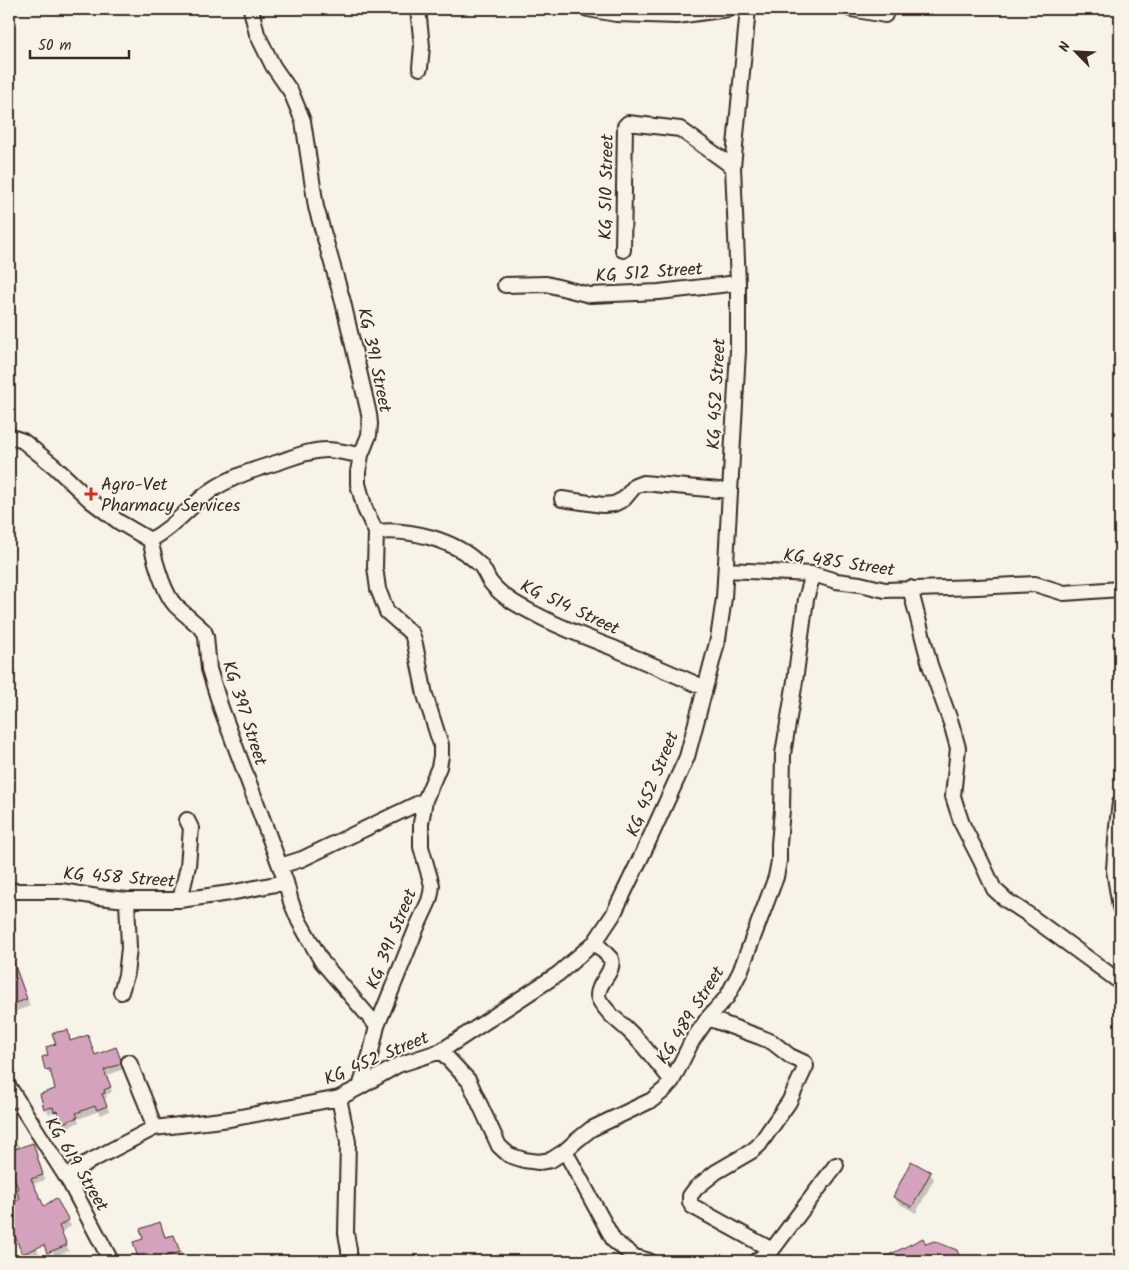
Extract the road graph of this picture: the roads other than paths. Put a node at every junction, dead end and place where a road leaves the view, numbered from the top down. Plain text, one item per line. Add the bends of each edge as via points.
1 (251, 9) edge
2 (418, 9) edge
3 (588, 9) edge
4 (728, 9) edge
5 (748, 9) edge
6 (851, 9) edge
7 (616, 11) edge
8 (885, 14) dead end
9 (420, 68) dead end
10 (733, 167) junction
11 (623, 250) dead end
12 (738, 283) junction
13 (505, 285) dead end
14 (9, 436) edge
15 (361, 455) junction
16 (730, 491) junction
17 (562, 499) dead end
18 (376, 532) junction
19 (150, 540) junction
20 (726, 570) junction
21 (813, 574) junction
22 (910, 588) junction
23 (1120, 589) edge
24 (705, 688) junction
25 (425, 800) junction
26 (1120, 804) edge
27 (187, 820) dead end
28 (280, 866) junction
29 (286, 882) junction
30 (9, 892) edge
31 (127, 900) junction
32 (180, 900) junction
33 (1120, 907) edge
34 (594, 942) junction
35 (1120, 982) edge
36 (121, 992) dead end
37 (708, 1018) junction
38 (377, 1026) junction
39 (441, 1051) junction
40 (129, 1062) dead end
41 (672, 1081) junction
42 (9, 1087) edge
43 (360, 1087) junction
44 (339, 1098) junction
45 (154, 1128) junction
46 (565, 1151) junction
47 (836, 1165) dead end
48 (70, 1183) junction
49 (772, 1250) junction
50 (111, 1261) edge
51 (348, 1261) edge
52 (649, 1261) edge
53 (756, 1261) edge

1 - 15 street, KG 391 Street via 257,34 291,92 303,121 316,207 343,302 369,414 369,435
2 - 9 street via 422,46
3 - 7 street
4 - 7 street via 677,16
5 - 10 street, KG 452 Street
6 - 8 street
10 - 11 street, KG 510 Street via 680,129 628,123 625,126
10 - 12 street, KG 452 Street
12 - 13 street, KG 512 Street via 659,292 590,295 546,284
12 - 16 street, KG 452 Street via 738,352
14 - 19 street via 22,441 54,466 119,522
15 - 18 street, KG 391 Street via 358,484 364,510
15 - 19 street via 327,450 307,452 241,474 213,490
16 - 17 street via 643,483 614,504
16 - 20 street, KG 452 Street
18 - 24 street, KG 514 Street via 417,534 443,542 480,564 496,590 513,602 554,624
18 - 25 street, KG 391 Street via 378,589 388,612 412,634 425,695 441,745 439,767
19 - 28 street, KG 397 Street via 168,594 206,636 209,669 221,708
20 - 21 street, KG 485 Street
20 - 24 street, KG 452 Street via 718,639
21 - 22 street, KG 485 Street via 885,590
21 - 37 street, KG 489 Street via 806,599 783,754 776,877 740,972 727,997
22 - 23 street, KG 485 Street via 1035,584 1064,593
22 - 35 street via 930,665 958,748 953,796 962,824 994,889
24 - 34 street, KG 452 Street via 687,757 612,915
25 - 28 street via 302,859
25 - 38 street, KG 391 Street via 421,847 432,885 430,901
26 - 33 street via 1114,870
27 - 32 street via 190,828 188,866
28 - 29 street, KG 397 Street
29 - 32 street, KG 458 Street
29 - 38 street, KG 397 Street via 299,921 322,962
30 - 31 street, KG 458 Street via 61,890
31 - 32 street, KG 458 Street
31 - 36 street via 129,948
34 - 39 street, KG 452 Street via 558,974
34 - 41 street via 612,962 600,987 600,1000
37 - 41 street, KG 489 Street
37 - 49 street via 760,1036 806,1066 789,1102 758,1145 716,1172 690,1196 692,1206
38 - 43 street, KG 391 Street
39 - 43 street, KG 452 Street via 398,1065
39 - 46 street, KG 489 Street via 469,1081 499,1146 509,1155 539,1162 551,1160
40 - 45 street
41 - 46 street, KG 489 Street via 652,1100 591,1130
42 - 48 street, KG 619 Street
43 - 44 street, KG 452 Street
44 - 45 street, KG 452 Street via 230,1119
44 - 51 street via 348,1142
45 - 48 street, KG 452 Street via 77,1168
46 - 52 street via 614,1241 635,1257
47 - 49 street
48 - 50 street, KG 619 Street
49 - 53 street

